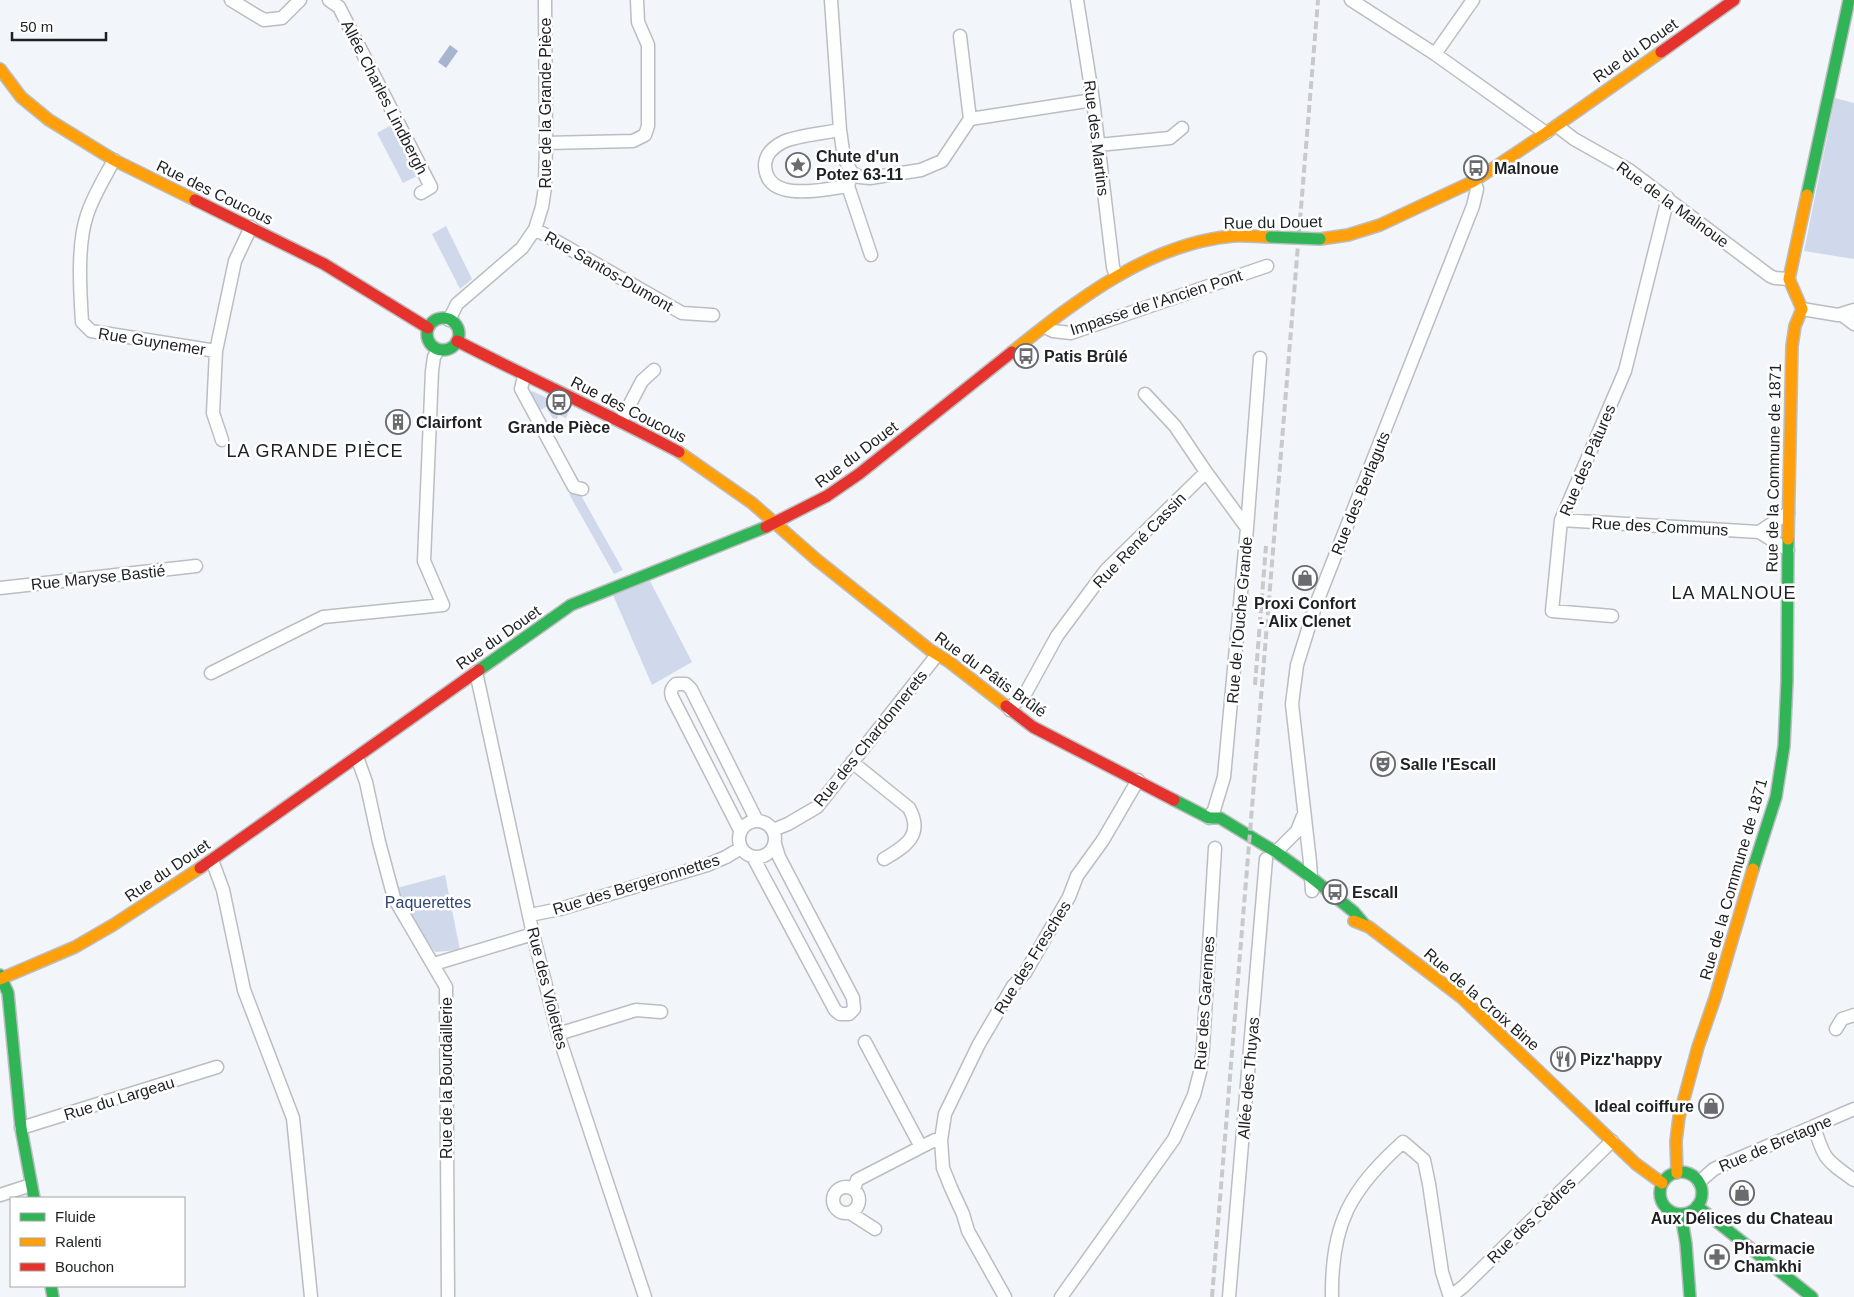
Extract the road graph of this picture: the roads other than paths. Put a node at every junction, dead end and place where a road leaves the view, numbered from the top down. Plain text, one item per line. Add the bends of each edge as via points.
1 (231, 0) edge
2 (300, 0) edge
3 (329, 0) edge
4 (545, 0) edge
5 (637, 0) edge
6 (831, 0) edge
7 (1077, 0) edge
8 (1351, 0) edge
9 (1473, 0) edge
10 (1734, 0) edge
11 (1849, 0) edge
12 (960, 36) dead end
13 (1435, 54) junction
14 (0, 69) edge
15 (1093, 100) junction
16 (970, 119) junction
17 (1182, 128) dead end
18 (1551, 129) junction
19 (840, 130) junction
20 (546, 143) junction
21 (1098, 145) junction
22 (114, 160) junction
23 (852, 173) junction
24 (1474, 181) junction
25 (848, 186) junction
26 (421, 193) dead end
27 (1668, 198) junction
28 (251, 228) junction
29 (535, 229) junction
30 (871, 255) dead end
31 (1267, 266) dead end
32 (1116, 276) junction
33 (1789, 279) junction
34 (1802, 309) junction
35 (1848, 312) edge
36 (713, 315) dead end
37 (449, 320) junction
38 (1854, 324) edge
39 (1045, 327) junction
40 (428, 328) junction
41 (457, 341) junction
42 (438, 350) junction
43 (216, 351) junction
44 (1260, 358) dead end
45 (654, 370) dead end
46 (524, 376) junction
47 (1145, 394) dead end
48 (621, 421) junction
49 (222, 440) dead end
50 (1206, 472) junction
51 (582, 489) dead end
52 (1788, 513) junction
53 (1561, 520) junction
54 (775, 524) junction
55 (1247, 528) junction
56 (1759, 532) junction
57 (1788, 550) junction
58 (196, 566) dead end
59 (0, 588) edge
60 (1612, 616) dead end
61 (937, 655) junction
62 (476, 672) junction
63 (211, 673) dead end
64 (1010, 710) junction
65 (357, 757) junction
66 (852, 762) junction
67 (1138, 780) junction
68 (1304, 814) junction
69 (1209, 818) junction
70 (757, 820) junction
71 (740, 830) junction
72 (773, 830) junction
73 (1249, 836) joint
74 (775, 844) junction
75 (741, 848) junction
76 (1215, 848) dead end
77 (1266, 855) junction
78 (752, 857) junction
79 (884, 859) dead end
80 (212, 860) junction
81 (1312, 878) junction
82 (1312, 891) junction
83 (530, 915) junction
84 (1364, 925) junction
85 (533, 934) junction
86 (434, 964) junction
87 (1, 978) edge
88 (661, 1012) dead end
89 (1854, 1014) edge
90 (1836, 1029) dead end
91 (558, 1034) junction
92 (865, 1042) dead end
93 (217, 1067) dead end
94 (1854, 1109) edge
95 (1814, 1126) junction
96 (20, 1128) junction
97 (941, 1140) junction
98 (1612, 1141) junction
99 (921, 1147) junction
100 (1677, 1173) junction
101 (1854, 1180) edge
102 (1699, 1182) junction
103 (1662, 1183) junction
104 (30, 1185) junction
105 (854, 1189) junction
106 (0, 1195) edge
107 (34, 1197) edge
108 (1697, 1206) junction
109 (850, 1213) junction
110 (1681, 1214) junction
111 (875, 1229) dead end
112 (311, 1297) edge
113 (448, 1297) edge
114 (645, 1297) edge
115 (1005, 1297) edge
116 (1060, 1297) edge
117 (1229, 1297) edge
118 (1332, 1297) edge
119 (1450, 1297) edge
120 (1690, 1297) edge
121 (1812, 1297) edge

1 - 2 street via 264,20 282,18
3 - 26 street, Allée Charles Lindbergh via 339,7 431,187
4 - 20 street, Rue de la Grande Pièce
5 - 20 street via 638,22 648,45 648,126 644,135 633,142
6 - 19 street
7 - 15 street, Rue des Martins
8 - 13 street, Rue de la Malnoue
9 - 13 street
10 - 18 street, Rue du Douet
11 - 33 street
12 - 16 street
13 - 18 street, Rue de la Malnoue
14 - 22 street, Rue des Coucous via 21,97 39,113
15 - 16 street
15 - 21 street, Rue des Martins
16 - 23 street via 942,161 921,170 870,178
17 - 21 street via 1170,138
18 - 24 street, Rue du Douet
18 - 27 street, Rue de la Malnoue via 1629,170
19 - 23 street via 844,158
19 - 25 street via 784,141 771,150 765,166 767,176 775,185 788,191
20 - 29 street, Rue de la Grande Pièce via 545,187
21 - 32 street, Rue des Martins
22 - 28 street, Rue des Coucous
22 - 43 street, Rue Guynemer via 87,214 82,235 82,322 91,331
23 - 25 street
24 - 32 street, Rue du Douet, bridge via 1380,225 1348,235 1320,239 1233,236 1165,253
24 - 68 street, Rue des Berlaguts via 1477,189 1473,206 1301,647 1292,704
25 - 30 street
27 - 33 street, Rue de la Malnoue via 1770,276
27 - 53 street, Rue des Pâtures via 1625,371
28 - 40 street, Rue des Coucous via 324,264
28 - 43 street via 234,261
29 - 36 street, Rue Santos-Dumont via 682,313
29 - 37 street, Rue de la Grande Pièce via 522,248 457,304
31 - 39 street, Impasse de l'Ancien Pont via 1071,333
32 - 39 street, Rue du Douet via 1071,304
33 - 34 street
34 - 35 street
34 - 52 street, Rue de la Commune de 1871 via 1792,346
35 - 38 street
37 - 40 street via 437,320
37 - 41 street via 457,328
39 - 54 street, Rue du Douet via 838,489
40 - 42 street via 428,341
41 - 42 street via 449,349
41 - 46 street, Rue des Coucous
42 - 63 street via 432,371 424,561 443,605 323,617
43 - 49 street via 213,413
44 - 55 street
45 - 48 street via 642,381
46 - 48 street, Rue des Coucous
46 - 51 street via 521,389 574,487
47 - 50 street, Rue de l'Ouche Grande via 1175,426
48 - 54 street, Rue des Coucous via 707,470
50 - 55 street, Rue de l'Ouche Grande
50 - 64 street, Rue René Cassin via 1106,570 1057,636 1024,696
52 - 56 street
52 - 57 street, Rue de la Commune de 1871
53 - 56 street, Rue des Communs
53 - 60 street, Rue des Pâtures via 1552,611
54 - 61 street, Rue du Pâtis Brûlé
54 - 62 street, Rue du Douet via 571,605
55 - 69 street, Rue de l'Ouche Grande via 1226,763 1222,786
56 - 57 street, Rue des Communs
57 - 100 street, Rue de la Commune de 1871 via 1787,681 1776,796 1687,1086 1676,1134
58 - 59 street, Rue Maryse Bastié
61 - 64 street, Rue du Pâtis Brûlé
61 - 66 street, Rue des Chardonnerets
62 - 65 street, Rue du Douet
62 - 83 street, Rue des Violettes
64 - 67 street, Rue du Pâtis Brûlé via 1051,737
65 - 80 street, Rue du Douet
65 - 86 street, Rue de la Bourdaillerie via 394,898
66 - 72 street, Rue des Chardonnerets via 817,806
66 - 79 street via 909,808 915,818 915,830 905,846
67 - 69 street, Rue du Pâtis Brûlé
67 - 97 street, Rue des Fresches via 1103,840 1077,876 1069,898 1025,973 1013,986 979,1044 945,1114
68 - 77 street via 1297,831
68 - 81 street, Rue des Berlaguts
69 - 73 street, Rue du Pâtis Brûlé via 1220,818
69 - 77 street, Rue du Pâtis Brûlé via 1216,828
70 - 71 street
70 - 71 street via 691,689 686,684 676,684 671,687 672,697
70 - 72 street
71 - 75 street via 738,842
72 - 74 street
73 - 77 street, Rue de la Croix Bine
74 - 78 street via 764,856
74 - 78 street via 853,998 854,1009 849,1014 835,1010
75 - 78 street
75 - 83 street, Rue des Bergeronnettes via 707,864 560,909
76 - 116 street, Rue des Garennes via 1203,1047 1194,1095 1174,1139
77 - 81 street, Rue de la Croix Bine
77 - 82 street, Rue de la Croix Bine
77 - 117 street, Allée des Thuyas
80 - 87 street, Rue du Douet via 82,943
80 - 112 street via 223,890 244,990 293,1118
81 - 82 street, Rue des Berlaguts
81 - 84 street, Rue de la Croix Bine via 1354,912
82 - 84 street, Rue de la Croix Bine via 1348,918
83 - 85 street, Rue des Violettes
84 - 98 street, Rue de la Croix Bine via 1462,998
85 - 86 street
85 - 91 street, Rue des Violettes
86 - 113 street, Rue de la Bourdaillerie via 446,987
87 - 96 street via 8,993
88 - 91 street via 636,1010
89 - 90 street via 1842,1019
91 - 114 street, Rue des Violettes
92 - 99 street
93 - 96 street, Rue du Largeau
94 - 95 street, Rue de Bretagne
95 - 101 street via 1828,1162
95 - 102 street, Rue de Bretagne via 1714,1169
96 - 104 street
97 - 99 street
97 - 115 street, Rue des Fresches via 944,1168 968,1231
98 - 103 street, Rue de la Croix Bine
98 - 119 street, Rue des Cèdres
99 - 105 street via 857,1180
100 - 102 street via 1692,1175
100 - 103 street
102 - 108 street via 1702,1192
103 - 110 street via 1663,1205
104 - 106 street
104 - 107 street
105 - 109 street via 859,1205
105 - 109 street via 839,1189 833,1197 837,1210
108 - 110 street
108 - 121 street
109 - 111 street
110 - 120 street
118 - 119 street via 1333,1258 1339,1228 1372,1172 1403,1142 1424,1160 1442,1272

